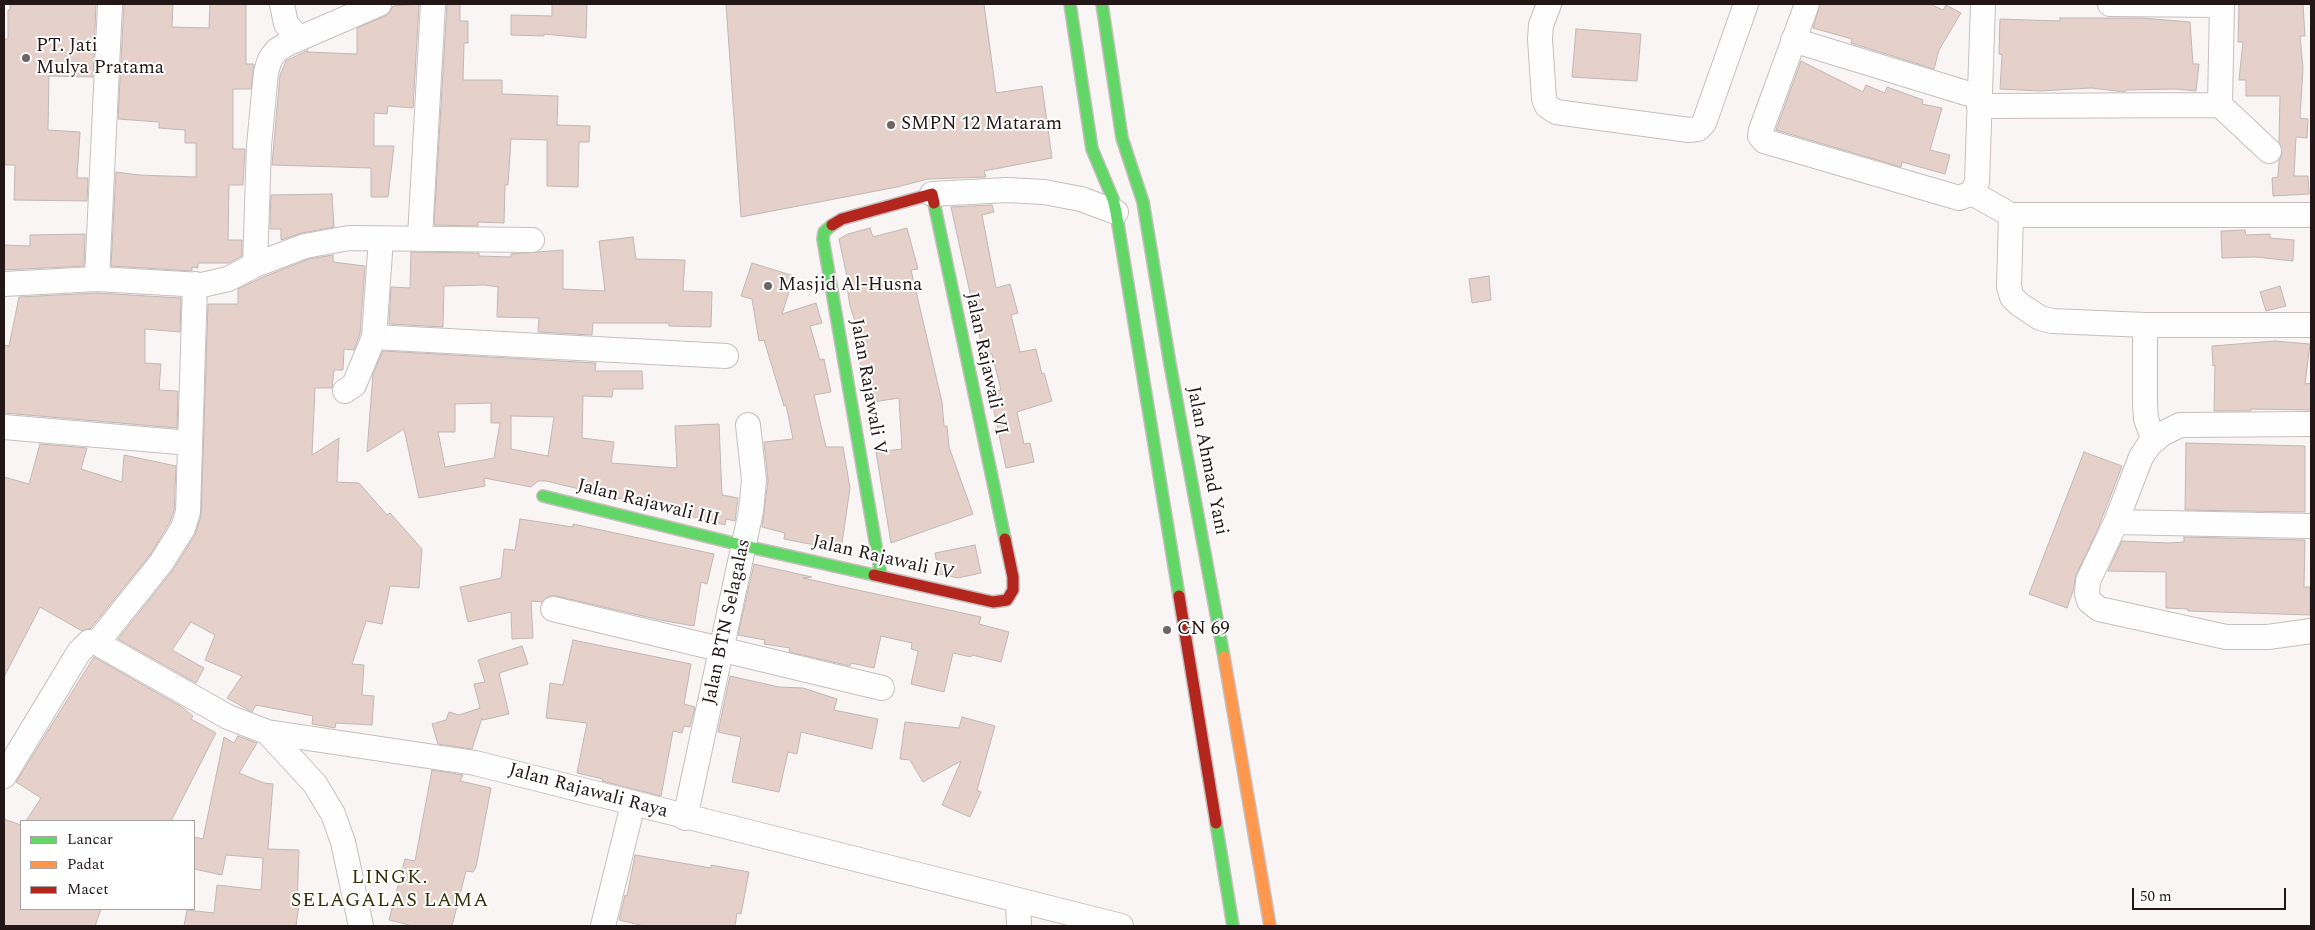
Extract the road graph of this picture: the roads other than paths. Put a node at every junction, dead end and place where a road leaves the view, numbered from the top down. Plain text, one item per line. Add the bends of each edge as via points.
1 (110, 4) edge
2 (282, 4) edge
3 (379, 4) edge
4 (433, 4) edge
5 (1070, 4) edge
6 (1102, 4) edge
7 (1549, 4) edge
8 (1746, 4) edge
9 (1806, 4) edge
10 (1983, 4) edge
11 (2110, 4) edge
12 (2222, 4) edge
13 (299, 38) junction
14 (1793, 40) junction
15 (1979, 101) junction
16 (2220, 105) junction
17 (2269, 151) dead end
18 (932, 194) junction
19 (1972, 194) junction
20 (1115, 206) junction
21 (2011, 215) junction
22 (2311, 215) edge
23 (420, 237) junction
24 (381, 239) junction
25 (532, 240) dead end
26 (255, 265) junction
27 (97, 279) junction
28 (4, 284) edge
29 (195, 284) junction
30 (2145, 325) junction
31 (2311, 325) edge
32 (374, 337) junction
33 (726, 356) dead end
34 (345, 391) dead end
35 (748, 424) dead end
36 (2311, 424) edge
37 (4, 427) edge
38 (2154, 441) junction
39 (190, 443) junction
40 (543, 496) dead end
41 (2116, 522) junction
42 (2311, 526) edge
43 (745, 546) junction
44 (882, 575) junction
45 (1011, 596) joint
46 (553, 609) dead end
47 (2311, 630) edge
48 (97, 643) junction
49 (722, 651) junction
50 (882, 688) dead end
51 (267, 732) junction
52 (4, 776) edge
53 (633, 804) junction
54 (684, 818) junction
55 (1018, 902) junction
56 (361, 926) edge
57 (603, 926) edge
58 (1018, 926) edge
59 (1121, 926) edge
60 (1233, 926) edge
61 (1270, 926) edge

1 - 27 street
2 - 13 street via 286,24
3 - 13 street
4 - 23 street
5 - 20 main road via 1092,149
6 - 61 main road, Jalan Ahmad Yani via 1122,138 1143,202
7 - 8 street via 1541,25 1540,39 1547,106 1556,112 1688,130 1698,129 1704,123
9 - 14 street
10 - 15 street
11 - 12 street
12 - 16 street
13 - 26 street via 277,50 268,66 259,146
14 - 15 street
14 - 19 street via 1760,130 1764,141 1958,198
15 - 16 street
15 - 19 street via 1977,182
16 - 17 street
18 - 20 street via 1006,190 1044,192
18 - 44 main road, Jalan Rajawali V via 877,208 833,224 824,232 823,239
18 - 45 main road, Jalan Rajawali VI via 1013,577
19 - 21 street
20 - 60 main road
21 - 22 street
21 - 30 street via 2009,287 2018,304 2040,318 2052,321
23 - 24 street
23 - 25 street
24 - 26 street via 328,241
24 - 32 street
26 - 29 street via 228,279 212,284
27 - 28 street
27 - 29 street
29 - 39 street
30 - 31 street
30 - 38 street via 2146,419
32 - 33 street
32 - 34 street via 355,382
35 - 43 street, Jalan BTN Selagalas via 754,480
36 - 38 street via 2180,425
37 - 39 street
38 - 41 street via 2141,457
39 - 48 street via 188,512 183,528 162,564
40 - 43 main road, Jalan Rajawali III
41 - 42 street
41 - 47 street via 2088,581 2087,594 2099,610 2226,637 2268,637
43 - 44 main road, Jalan Rajawali IV
43 - 49 street, Jalan BTN Selagalas
44 - 45 main road, Jalan Rajawali IV via 993,602 1002,602
46 - 49 street
48 - 51 street via 228,717
48 - 52 street via 89,642 79,652
49 - 50 street
49 - 54 street, Jalan BTN Selagalas
51 - 53 street, Jalan Rajawali Raya via 475,763
51 - 56 street via 315,784 333,814 343,842
53 - 54 street, Jalan Rajawali Raya
53 - 57 street
54 - 55 street, Jalan Rajawali Raya
55 - 58 street
55 - 59 street, Jalan Rajawali Raya

